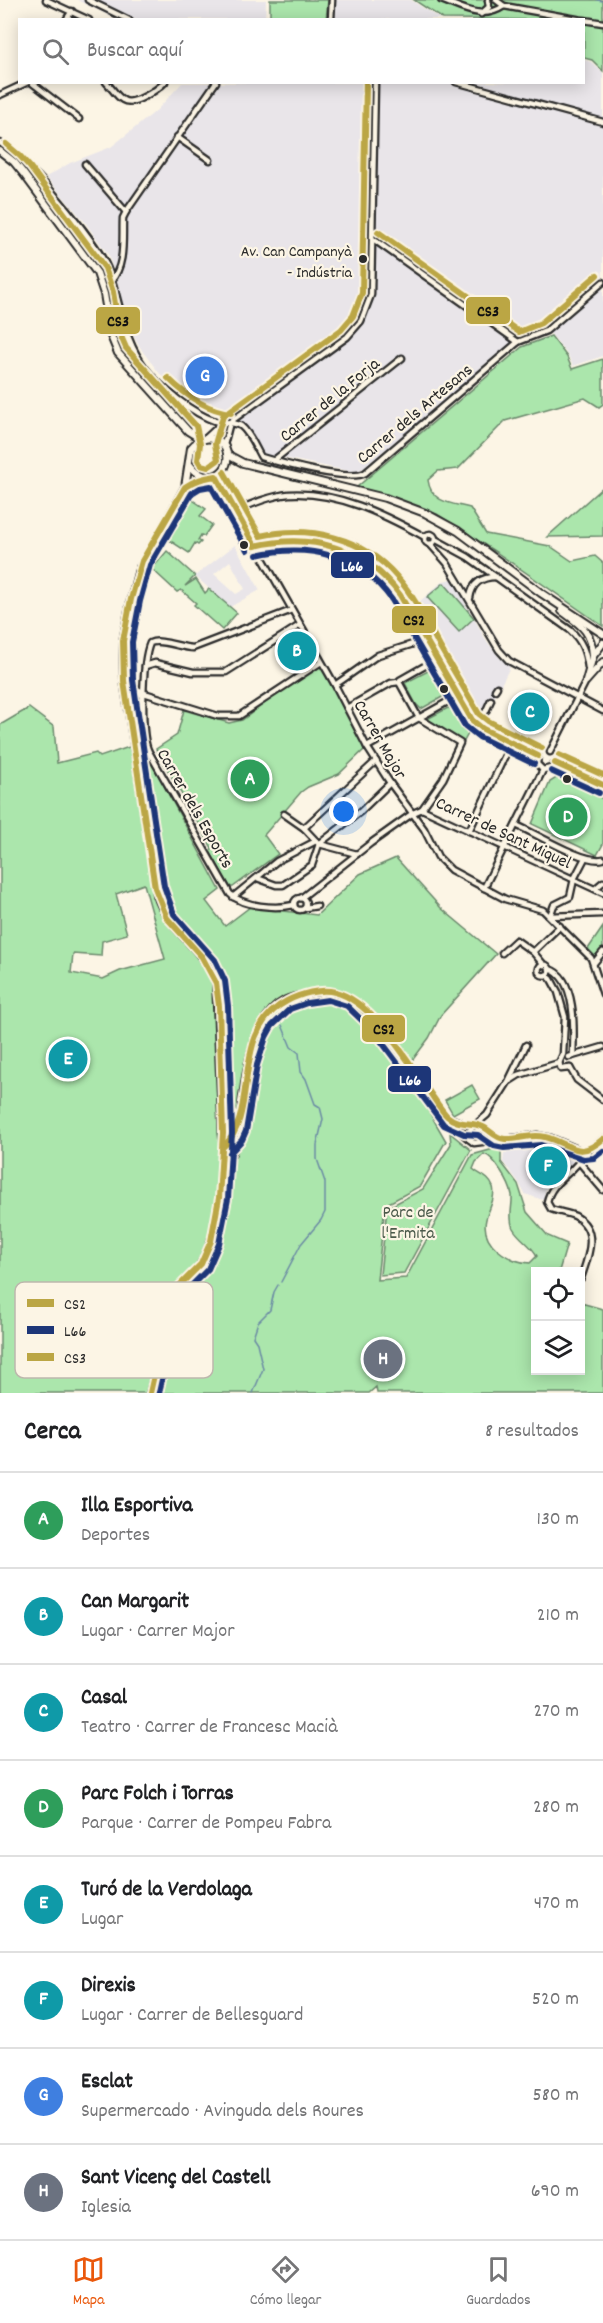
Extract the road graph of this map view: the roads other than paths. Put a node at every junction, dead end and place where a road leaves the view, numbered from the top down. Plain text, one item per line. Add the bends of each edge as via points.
1 (46, 0) edge
2 (88, 0) edge
3 (332, 0) edge
4 (441, 0) edge
5 (488, 0) edge
6 (496, 0) edge
7 (504, 6) junction
8 (72, 11) junction
9 (481, 14) junction
10 (67, 18) edge
11 (85, 18) edge
12 (125, 18) edge
13 (331, 18) edge
14 (572, 18) edge
15 (585, 20) edge
16 (603, 23) edge
17 (25, 84) edge
18 (33, 84) edge
19 (108, 84) edge
20 (162, 84) edge
21 (215, 84) edge
22 (375, 84) edge
23 (463, 84) edge
24 (0, 95) edge
25 (79, 119) dead end
26 (603, 122) edge
27 (177, 137) junction
28 (0, 143) edge
29 (0, 151) edge
30 (210, 160) dead end
31 (85, 164) dead end
32 (126, 212) junction
33 (373, 238) junction
34 (111, 281) junction
35 (603, 282) edge
36 (518, 342) junction
37 (402, 358) dead end
38 (230, 422) junction
39 (188, 432) junction
40 (204, 439) junction
41 (224, 445) junction
42 (191, 448) junction
43 (228, 455) junction
44 (273, 461) junction
45 (243, 463) junction
46 (190, 465) junction
47 (225, 468) junction
48 (203, 476) junction
49 (216, 476) junction
50 (186, 487) junction
51 (235, 511) junction
52 (425, 537) junction
53 (435, 539) junction
54 (430, 544) junction
55 (255, 546) junction
56 (496, 577) junction
57 (541, 593) junction
58 (470, 598) junction
59 (292, 610) junction
60 (300, 625) junction
61 (603, 634) edge
62 (426, 640) junction
63 (603, 643) edge
64 (593, 656) junction
65 (437, 659) junction
66 (321, 662) junction
67 (603, 664) edge
68 (145, 666) junction
69 (588, 668) junction
70 (124, 681) junction
71 (586, 681) junction
72 (399, 682) junction
73 (335, 685) junction
74 (134, 687) junction
75 (144, 693) junction
76 (126, 695) junction
77 (458, 696) junction
78 (578, 696) junction
79 (491, 700) dead end
80 (127, 703) junction
81 (346, 708) junction
82 (603, 711) edge
83 (420, 718) junction
84 (478, 726) junction
85 (511, 743) junction
86 (367, 747) junction
87 (550, 752) junction
88 (538, 756) junction
89 (376, 761) junction
90 (555, 763) junction
91 (543, 770) junction
92 (390, 783) junction
93 (603, 785) edge
94 (422, 809) junction
95 (413, 813) junction
96 (284, 814) dead end
97 (516, 825) junction
98 (304, 828) junction
99 (469, 831) junction
100 (318, 842) junction
101 (505, 848) junction
102 (357, 854) junction
103 (585, 858) junction
104 (602, 860) edge
105 (257, 878) junction
106 (574, 879) junction
107 (603, 882) edge
108 (484, 888) junction
109 (596, 888) junction
110 (603, 892) edge
111 (233, 897) junction
112 (301, 898) junction
113 (294, 906) junction
114 (317, 906) dead end
115 (305, 908) junction
116 (603, 914) edge
117 (550, 916) junction
118 (560, 926) junction
119 (533, 952) junction
120 (603, 952) edge
121 (502, 953) dead end
122 (594, 963) junction
123 (544, 965) junction
124 (549, 969) junction
125 (546, 975) junction
126 (603, 994) edge
127 (526, 1045) dead end
128 (603, 1047) edge
129 (571, 1056) junction
130 (562, 1057) junction
131 (559, 1062) junction
132 (570, 1068) junction
133 (508, 1082) junction
134 (245, 1083) junction
135 (603, 1100) edge
136 (488, 1114) junction
137 (448, 1117) junction
138 (474, 1126) junction
139 (223, 1129) junction
140 (238, 1131) junction
141 (486, 1131) junction
142 (469, 1139) junction
143 (603, 1139) edge
144 (500, 1140) junction
145 (482, 1142) junction
146 (224, 1146) junction
147 (236, 1147) junction
148 (584, 1153) junction
149 (580, 1163) junction
150 (223, 1174) junction
151 (603, 1190) edge
152 (585, 1267) edge
153 (186, 1282) edge
154 (154, 1378) edge
155 (150, 1393) edge

1 - 8 street
2 - 12 street
3 - 13 street
4 - 9 street
5 - 9 street via 489,7
6 - 7 street
7 - 9 street
7 - 14 street
8 - 10 street
8 - 11 street
15 - 16 street
17 - 24 street
18 - 25 street
19 - 20 street via 128,102 145,97
21 - 27 street
22 - 33 street
23 - 26 street
27 - 30 street
27 - 32 street
28 - 34 street via 12,150 79,226 102,258
29 - 39 street via 23,173 97,273 118,353
31 - 32 street
32 - 34 street via 121,263
33 - 36 street
33 - 38 street via 371,296 355,329
34 - 38 street via 128,341 151,374 183,403 216,422
35 - 36 street via 548,329
36 - 44 street, Carrer dels Artesans via 361,476
37 - 44 street, Carrer de la Forja
38 - 40 street
38 - 41 street
38 - 44 street, Carrer dels Artesans via 241,426 261,457
39 - 40 street
39 - 42 street
40 - 41 street
40 - 42 street
41 - 43 street
42 - 46 street
43 - 45 street
43 - 47 street
45 - 47 street
45 - 57 street via 384,498 425,513 466,537
46 - 48 street
46 - 50 street
47 - 49 street
48 - 49 street
48 - 50 street
49 - 51 street, Carrer Major
50 - 70 street via 139,569 125,626
51 - 52 street via 266,498 322,495 356,504
51 - 55 street, Carrer Major
52 - 53 street via 431,534
52 - 54 street
53 - 54 street
53 - 56 street
54 - 58 street
55 - 59 street, Carrer Major
55 - 62 street via 304,540 333,545 356,555 390,582
56 - 58 street via 475,584
56 - 69 street via 578,637
57 - 61 street
57 - 64 street via 589,633
58 - 78 street via 509,661
59 - 60 street, Carrer Major
59 - 68 street via 193,648 153,641
60 - 66 street, Carrer Major
60 - 68 street via 222,674 184,671 155,663
62 - 65 street
62 - 73 street via 378,655
63 - 64 street
64 - 69 street
65 - 72 street
65 - 77 street
66 - 73 street, Carrer Major
66 - 75 street via 239,716 218,716
67 - 71 street
68 - 75 street, Carrer dels Esports
69 - 71 street
70 - 74 street
70 - 76 street
71 - 78 street
72 - 81 street
72 - 83 street
73 - 81 street, Carrer Major
74 - 75 street
74 - 76 street
75 - 80 street
75 - 111 street, Carrer dels Esports via 146,747
76 - 80 street
77 - 83 street
77 - 84 street
78 - 82 street
78 - 87 street
79 - 84 street
80 - 139 street via 159,901 170,923 205,960 216,983
81 - 86 street, Carrer Major
83 - 86 street
83 - 94 street via 460,743 443,779
84 - 85 street
85 - 88 street
85 - 99 street
86 - 89 street, Carrer Major
87 - 88 street
87 - 90 street
88 - 91 street via 537,764
89 - 92 street, Carrer Major
89 - 98 street
90 - 91 street
90 - 93 street
91 - 97 street
92 - 95 street, Carrer Major
92 - 100 street via 360,812
94 - 95 street
94 - 99 street, Carrer de Sant Miquel
95 - 102 street
95 - 108 street, Carrer Major via 442,862
96 - 98 street
97 - 101 street
97 - 103 street
98 - 100 street
99 - 101 street, Carrer de Sant Miquel
100 - 102 street
100 - 105 street via 278,861
100 - 105 street via 312,865 283,885
101 - 106 street, Carrer de Sant Miquel
101 - 108 street
102 - 112 street
103 - 104 street
103 - 106 street
105 - 111 street
106 - 109 street, Carrer de Sant Miquel
106 - 117 street via 570,897 554,906
107 - 109 street
108 - 117 street, Carrer Major
109 - 110 street, Carrer de Sant Miquel
111 - 113 street via 265,905
112 - 113 street
112 - 115 street
113 - 115 street via 299,910
114 - 115 street
116 - 117 street
117 - 118 street, Carrer Major
118 - 119 street
118 - 122 street, Carrer Major
119 - 121 street via 516,940
119 - 123 street
120 - 122 street
122 - 126 street
123 - 124 street
123 - 125 street via 538,971
124 - 125 street
124 - 129 street via 562,978 570,1000 574,1017
125 - 130 street via 558,992 565,1017
127 - 133 street
128 - 129 street
129 - 130 street
129 - 132 street
130 - 131 street
131 - 132 street via 564,1070
131 - 133 street
132 - 135 street via 577,1080
133 - 136 street
134 - 137 street via 258,1032 279,1004 315,992 337,992 356,1001 372,1017
134 - 140 street
134 - 147 street via 246,1123
136 - 138 street
136 - 141 street
137 - 138 street
137 - 142 street
138 - 141 street via 482,1126
138 - 142 street
139 - 140 street via 231,1134
139 - 146 street
140 - 146 street
141 - 144 street
141 - 145 street
142 - 145 street
143 - 148 street
144 - 145 street
144 - 148 street via 537,1135
146 - 147 street
146 - 150 street
147 - 150 street
148 - 149 street
149 - 151 street
149 - 152 street via 549,1191 547,1202 551,1209 584,1222 591,1236
150 - 153 street via 212,1236 204,1259
154 - 155 street

